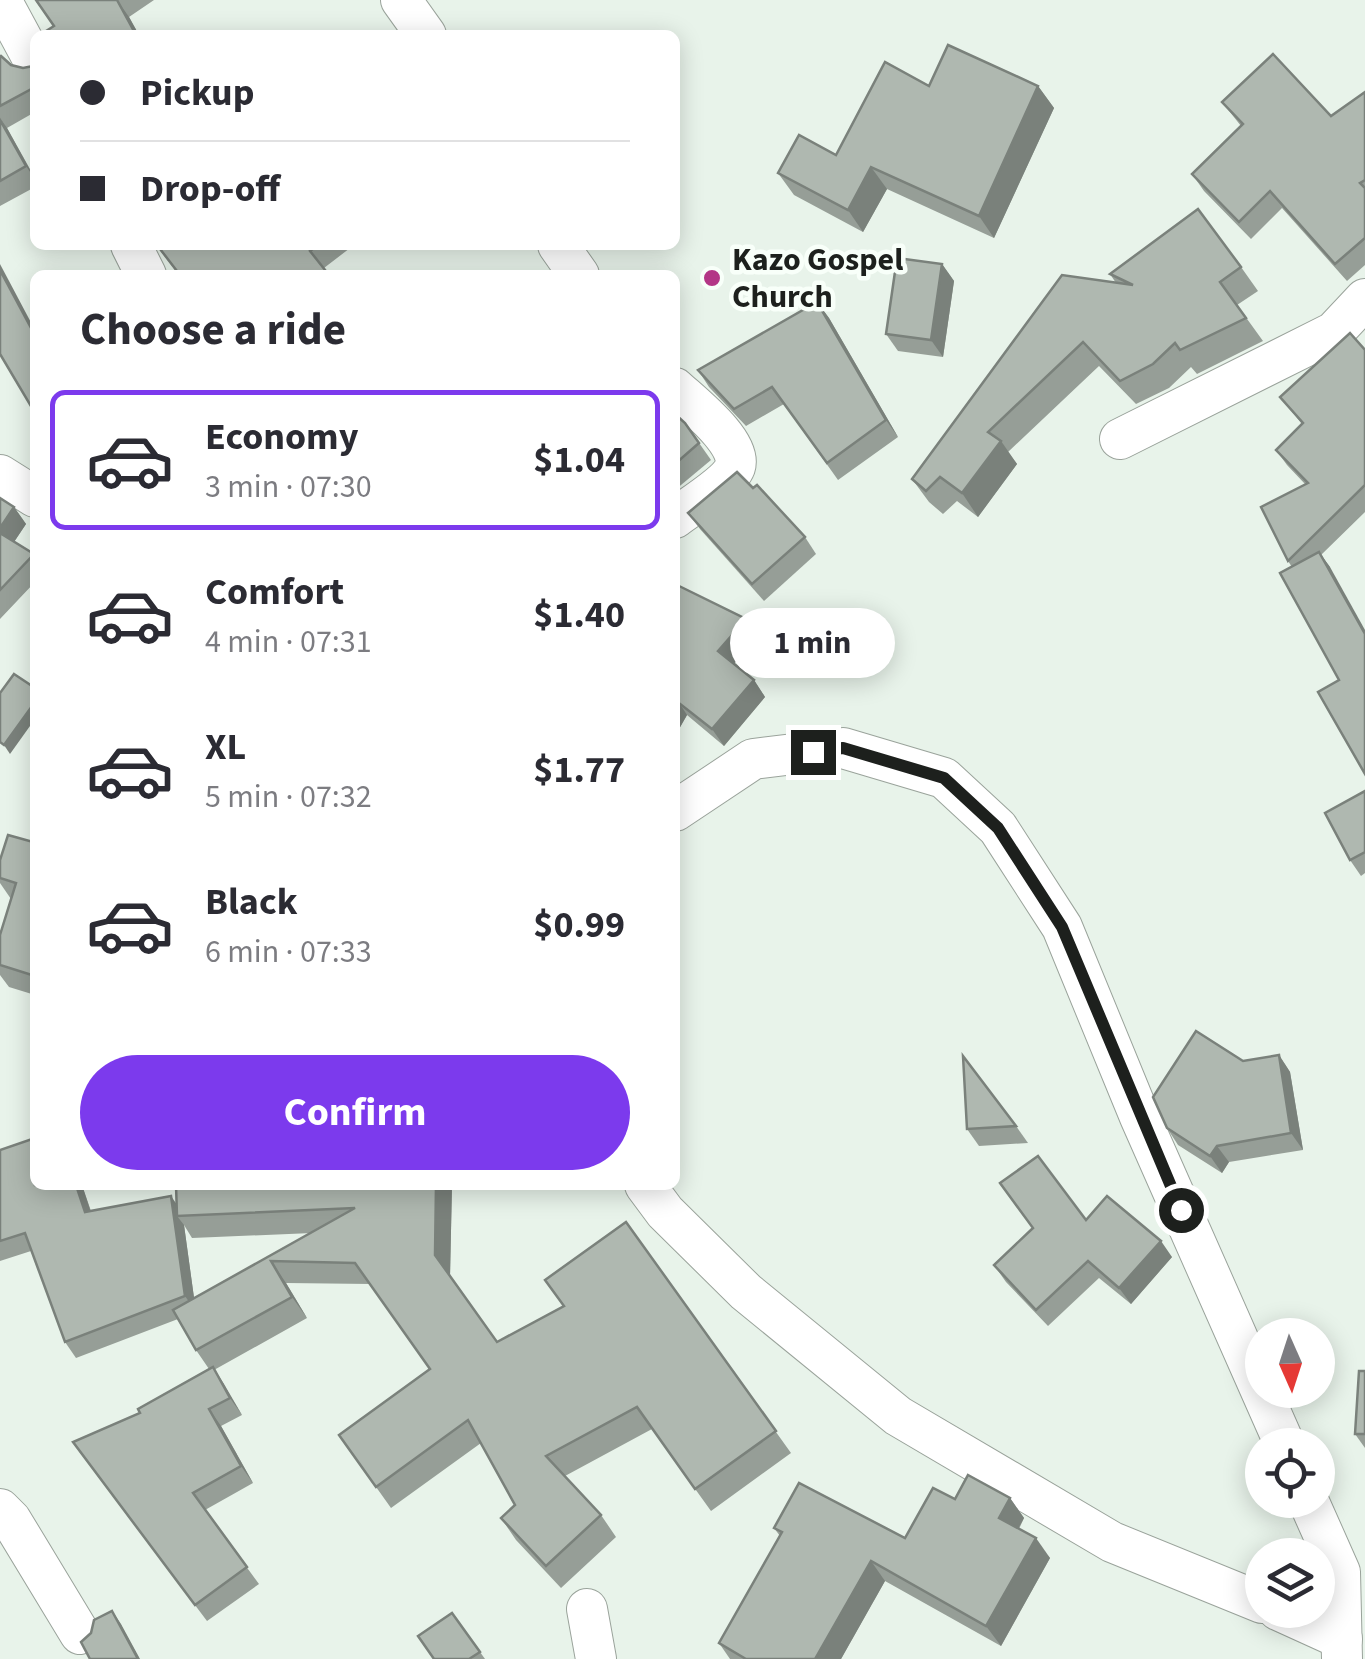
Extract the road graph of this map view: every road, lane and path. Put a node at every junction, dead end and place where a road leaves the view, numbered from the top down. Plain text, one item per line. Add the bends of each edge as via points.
1 (1, 0) edge
2 (401, 0) edge
3 (422, 30) edge
4 (30, 54) edge
5 (1365, 299) edge
6 (680, 393) edge
7 (1120, 439) dead end
8 (0, 474) edge
9 (30, 494) edge
10 (680, 514) edge
11 (680, 807) edge
12 (649, 1190) edge
13 (1277, 1428) edge
14 (0, 1508) edge
15 (1316, 1518) edge
16 (1245, 1596) edge
17 (587, 1609) dead end
18 (1308, 1628) edge
19 (80, 1634) dead end
20 (1342, 1649) edge
21 (596, 1659) edge

1 - 4 street
2 - 3 street
5 - 7 street via 1334,332
6 - 10 street via 732,444 735,467
8 - 9 street
11 - 13 street via 753,759 843,748 944,778 998,828 1062,927
12 - 16 street via 746,1292 898,1416 1112,1542
14 - 19 street
15 - 20 street via 1340,1572
17 - 21 street
18 - 20 street

